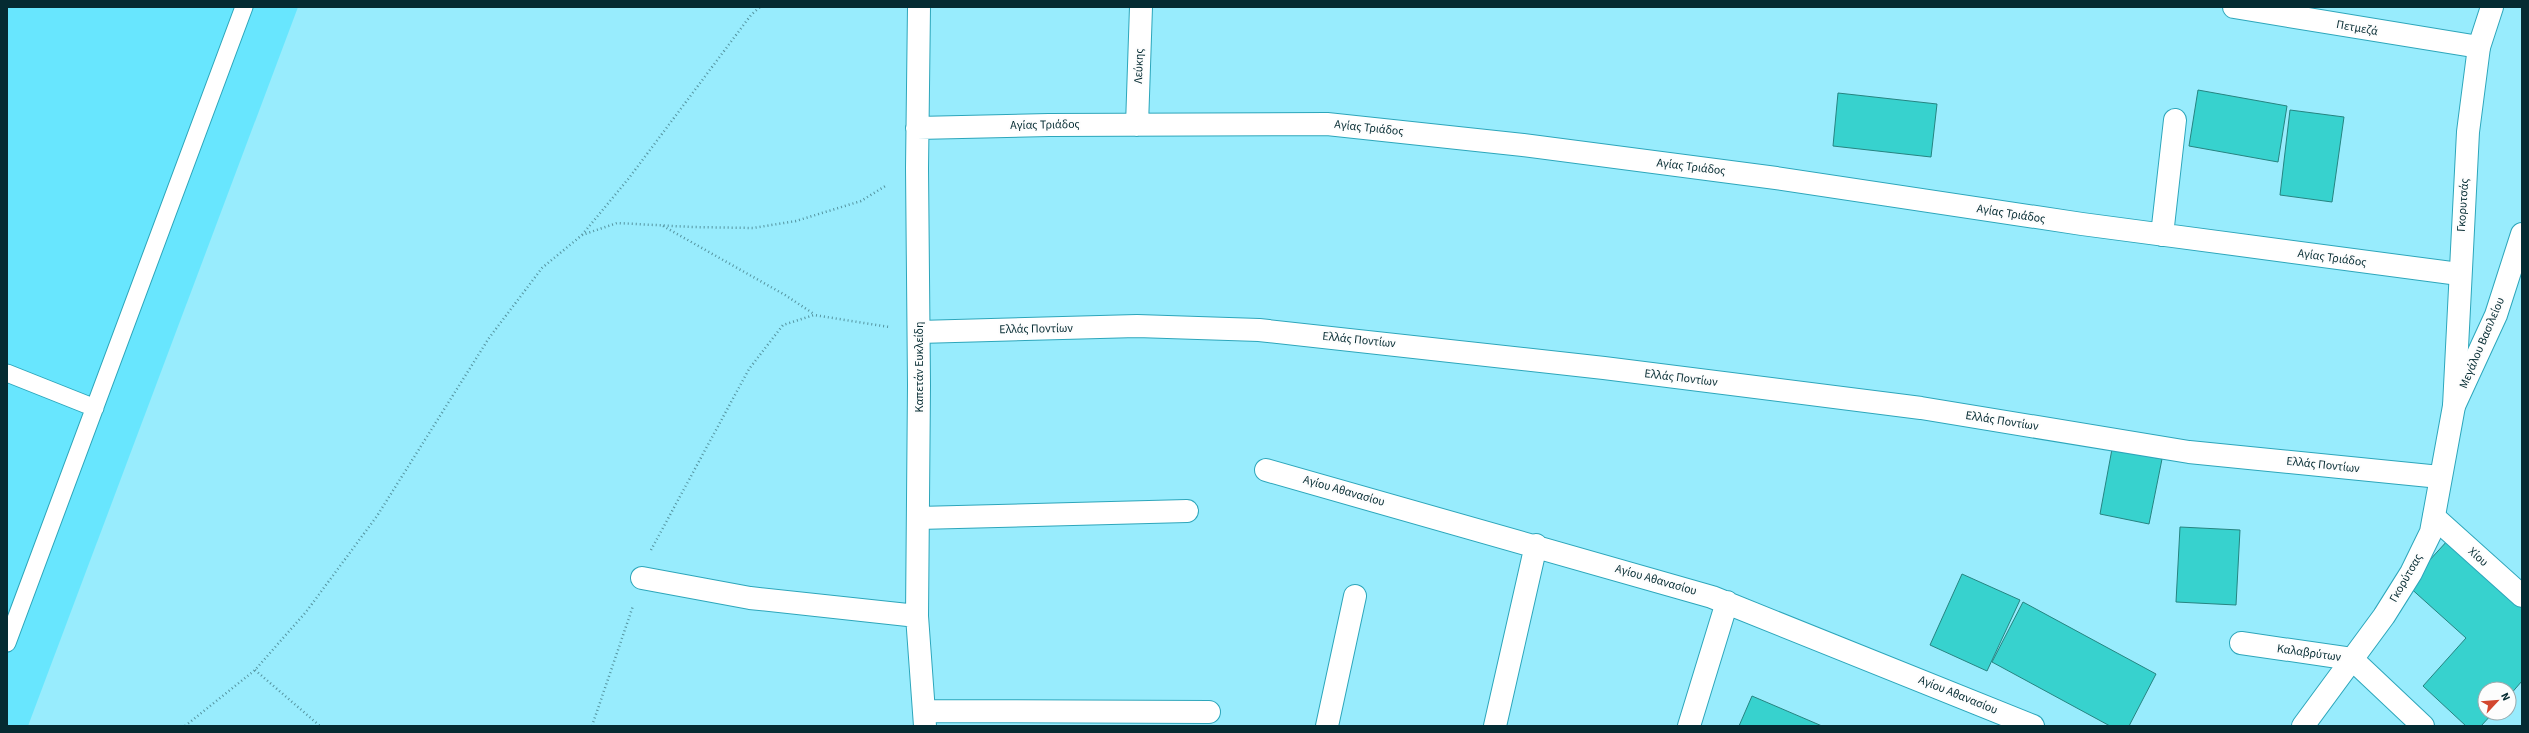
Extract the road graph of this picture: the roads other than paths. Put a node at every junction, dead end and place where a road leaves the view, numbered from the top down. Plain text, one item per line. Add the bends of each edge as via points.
1 (244, 7) edge
2 (919, 7) edge
3 (1141, 7) edge
4 (2234, 7) edge
5 (2492, 7) edge
6 (2479, 47) junction
7 (2176, 120) dead end
8 (1137, 124) junction
9 (917, 128) junction
10 (2522, 234) edge
11 (2162, 235) junction
12 (2459, 274) junction
13 (919, 332) junction
14 (7, 373) edge
15 (2454, 406) junction
16 (94, 408) junction
17 (1266, 470) dead end
18 (2440, 477) junction
19 (1187, 511) dead end
20 (2434, 517) junction
21 (918, 518) junction
22 (1536, 545) junction
23 (642, 578) road end
24 (1355, 596) dead end
25 (2522, 596) edge
26 (1727, 602) junction
27 (917, 616) junction
28 (7, 643) edge
29 (2241, 643) dead end
30 (2352, 659) junction
31 (1209, 712) dead end
32 (924, 718) edge
33 (1327, 726) edge
34 (1495, 726) edge
35 (1688, 726) edge
36 (2033, 726) edge
37 (2303, 726) edge
38 (2423, 726) edge

1 - 16 lane
2 - 9 street, Καπετάν Ευκλείδη
3 - 8 street, Λεύκης
4 - 6 street, Πετμεζά
5 - 6 street, Γκορυτσάς
6 - 12 street, Γκορυτσάς via 2468,132
7 - 11 street
8 - 9 street, Αγίας Τριάδος
8 - 11 street, Αγίας Τριάδος via 1327,124 1776,178
9 - 13 street, Καπετάν Ευκλείδη
10 - 15 street, Μεγάλου Βασιλείου via 2496,315
11 - 12 street, Αγίας Τριάδος
12 - 15 street, Γκορυτσάς
13 - 18 street, Ελλάς Ποντίων via 1138,326 1259,330 1604,368 1913,407 2189,452
13 - 21 street, Καπετάν Ευκλείδη
14 - 16 lane
15 - 18 street, Γκορύτσας
16 - 28 lane
17 - 22 street, Αγίου Αθανασίου
18 - 20 street, Γκορύτσας
19 - 21 street
20 - 25 street, Χίου
20 - 30 street, Γκορύτσας via 2431,532 2412,572
21 - 27 street, Καπετάν Ευκλείδη
22 - 26 street, Αγίου Αθανασίου
22 - 34 street
23 - 27 street via 750,598
24 - 33 street
26 - 35 street
26 - 36 street, Αγίου Αθανασίου
27 - 32 street, Καπετάν Ευκλείδη
29 - 30 street, Καλαβρύτων
30 - 37 street, Γκορύτσας
30 - 38 street, Καλαβρύτων
31 - 32 street

